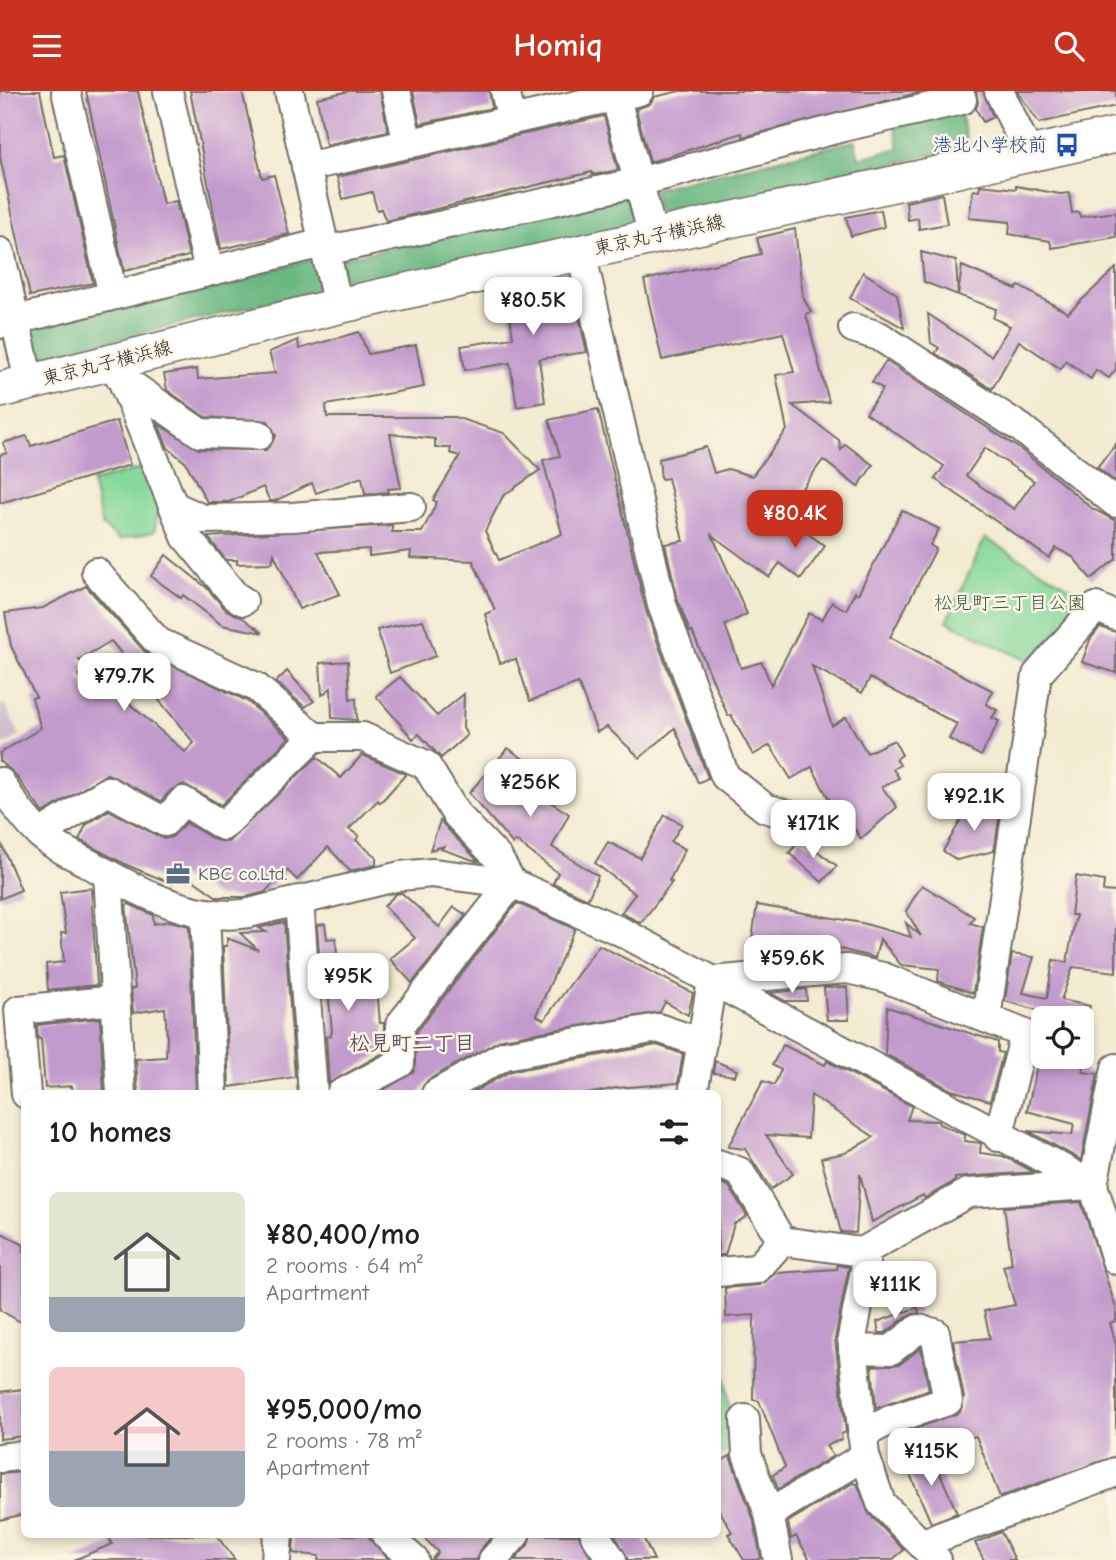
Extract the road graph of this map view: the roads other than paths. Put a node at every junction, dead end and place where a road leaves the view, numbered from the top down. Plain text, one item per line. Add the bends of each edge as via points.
1 (66, 91) edge
2 (169, 91) edge
3 (289, 91) edge
4 (396, 91) edge
5 (505, 91) edge
6 (958, 91) edge
7 (999, 91) edge
8 (623, 93) edge
9 (512, 120) junction
10 (1116, 135) edge
11 (408, 144) junction
12 (1029, 154) junction
13 (306, 167) junction
14 (639, 182) junction
15 (653, 236) junction
16 (324, 247) junction
17 (581, 252) junction
18 (0, 253) edge
19 (209, 271) junction
20 (113, 295) junction
21 (338, 306) junction
22 (8, 321) edge
23 (853, 328) dead end
24 (117, 369) junction
25 (15, 386) edge
26 (259, 435) dead end
27 (1116, 503) edge
28 (174, 506) junction
29 (411, 507) dead end
30 (96, 572) dead end
31 (243, 601) dead end
32 (1116, 616) edge
33 (314, 737) junction
34 (0, 782) edge
35 (830, 827) dead end
36 (40, 834) junction
37 (108, 874) junction
38 (512, 883) junction
39 (299, 900) junction
40 (205, 913) junction
41 (712, 981) junction
42 (115, 1000) junction
43 (986, 1018) junction
44 (702, 1043) junction
45 (1116, 1068) edge
46 (26, 1090) edge
47 (121, 1090) edge
48 (213, 1090) edge
49 (304, 1090) edge
50 (349, 1090) edge
51 (443, 1090) edge
52 (694, 1090) edge
53 (998, 1137) junction
54 (721, 1165) edge
55 (1093, 1185) junction
56 (782, 1241) junction
57 (862, 1252) junction
58 (1116, 1261) edge
59 (721, 1272) edge
60 (853, 1349) junction
61 (746, 1419) dead end
62 (864, 1446) junction
63 (21, 1455) edge
64 (0, 1458) edge
65 (1116, 1472) edge
66 (769, 1514) junction
67 (278, 1538) edge
68 (389, 1538) edge
69 (513, 1538) edge
70 (597, 1538) edge
71 (930, 1551) edge
72 (276, 1560) edge
73 (414, 1560) edge
74 (493, 1560) edge
75 (612, 1560) edge
76 (778, 1560) edge

1 - 20 street
2 - 19 street
3 - 13 street
4 - 11 street
5 - 9 street
6 - 14 street via 962,100
7 - 12 street
8 - 9 street
8 - 14 street
9 - 11 street
10 - 12 main road, 東京丸子横浜線
11 - 13 street
12 - 15 main road, 東京丸子横浜線
13 - 16 street
14 - 15 street
14 - 16 street
15 - 17 main road, 東京丸子横浜線
16 - 19 street
16 - 21 street
17 - 21 main road, 東京丸子横浜線
17 - 35 street via 662,605 725,776 765,808
18 - 22 street
19 - 20 street
20 - 22 street
21 - 24 main road, 東京丸子横浜線
22 - 25 street
23 - 27 street via 879,336 1021,428
24 - 25 main road, 東京丸子横浜線
24 - 26 street via 200,433
24 - 28 street
28 - 29 street via 202,519
28 - 31 street via 186,537
30 - 33 street via 158,642 256,687
32 - 43 street via 1096,607 1037,675
33 - 36 street via 223,826 183,801 165,822 108,791
33 - 38 street via 363,737 426,765 456,814 498,858
34 - 36 street
36 - 37 street
37 - 40 street via 132,888
37 - 42 street
38 - 39 street via 432,873
38 - 41 street via 622,932
38 - 50 street via 400,1025 400,1063
39 - 40 street via 234,916
39 - 49 street
40 - 48 street
41 - 43 street via 847,969 883,977
41 - 44 street
41 - 53 street
42 - 46 street via 19,1010
42 - 47 street
43 - 53 street via 1025,1034
44 - 51 street via 658,1028 505,1055
44 - 52 street
45 - 55 street
53 - 55 street
54 - 56 street via 740,1172
55 - 57 street via 968,1193
55 - 58 street
56 - 57 street
56 - 59 street via 757,1269
57 - 60 street via 866,1265
60 - 62 street
60 - 62 street via 891,1350 918,1329 935,1333 948,1401 890,1420
61 - 66 street via 747,1454
62 - 66 street
62 - 71 street via 881,1503
63 - 64 street
65 - 71 street
66 - 76 street
67 - 72 street
68 - 73 street
69 - 74 street
70 - 75 street

